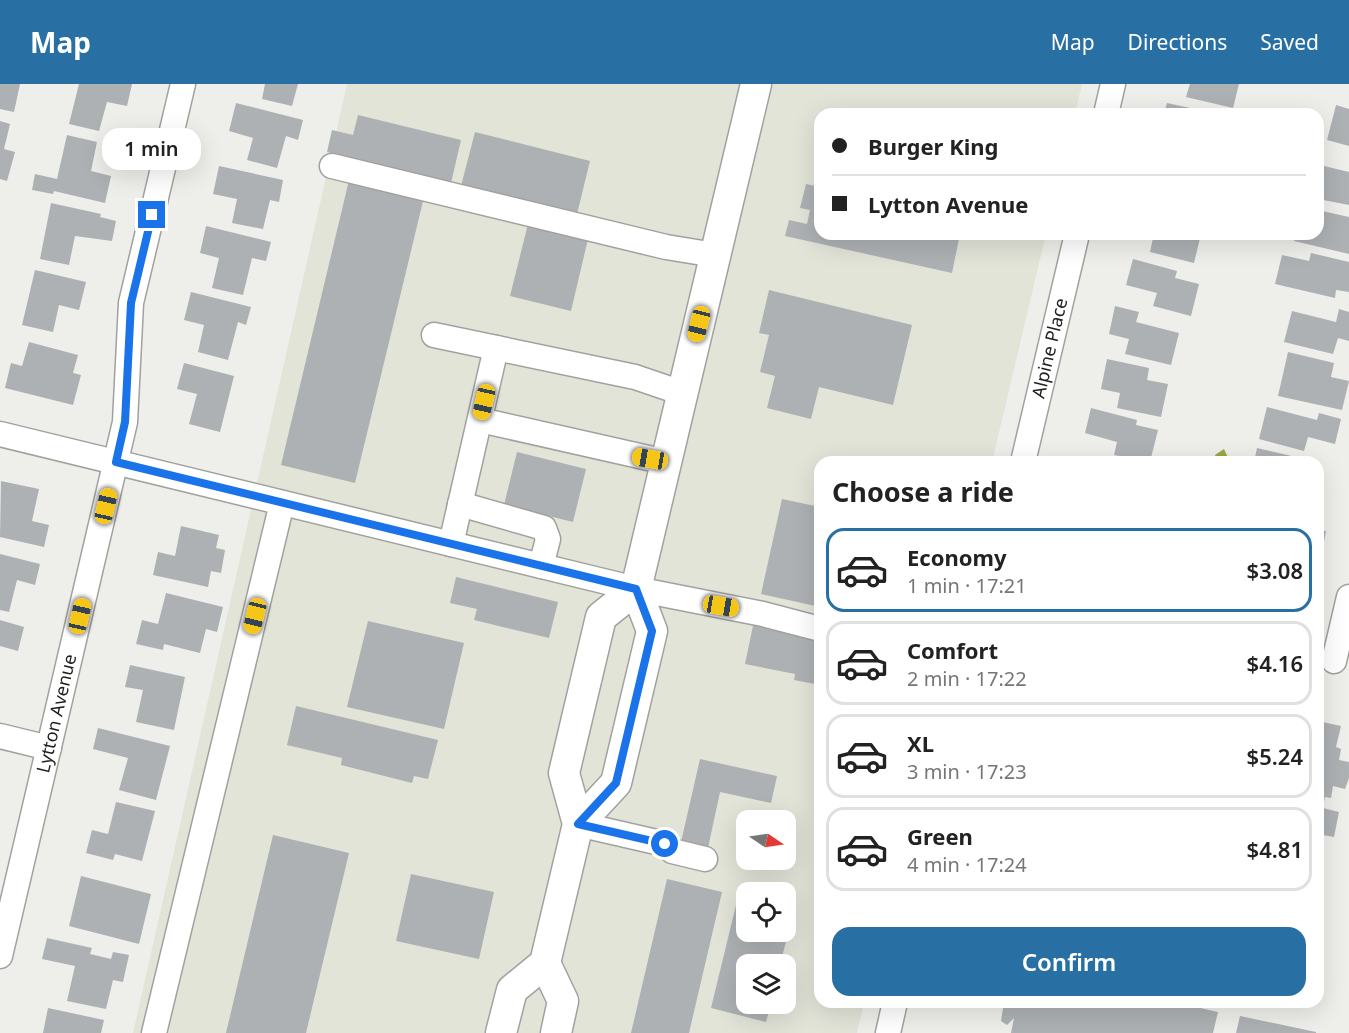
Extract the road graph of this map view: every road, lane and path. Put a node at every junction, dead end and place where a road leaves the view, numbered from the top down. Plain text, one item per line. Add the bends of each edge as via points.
1 (183, 84) edge
2 (756, 84) edge
3 (1113, 84) edge
4 (1107, 108) edge
5 (332, 166) dead end
6 (1076, 240) edge
7 (715, 255) junction
8 (434, 335) dead end
9 (496, 348) junction
10 (682, 393) junction
11 (480, 420) junction
12 (0, 434) edge
13 (1024, 456) edge
14 (116, 462) junction
15 (666, 462) junction
16 (282, 503) junction
17 (460, 504) junction
18 (450, 544) junction
19 (541, 566) junction
20 (636, 589) junction
21 (1349, 597) edge
22 (814, 628) edge
23 (1334, 661) edge
24 (0, 736) edge
25 (49, 748) junction
26 (578, 824) junction
27 (705, 859) dead end
28 (0, 956) edge
29 (545, 963) junction
30 (894, 1008) edge
31 (154, 1033) edge
32 (501, 1033) edge
33 (556, 1033) edge
34 (888, 1033) edge

1 - 14 street, Lytton Avenue via 131,303 125,422
2 - 7 main road
3 - 4 street
5 - 7 street via 666,247
6 - 13 street, Alpine Place
7 - 10 main road
8 - 9 street
9 - 10 street via 634,377
9 - 11 street
10 - 15 main road
11 - 15 street
11 - 17 street
12 - 14 street
14 - 16 street
14 - 25 street, Lytton Avenue
15 - 20 main road
16 - 18 street
16 - 31 street
17 - 18 street
17 - 19 street via 544,528 548,539
18 - 19 street
19 - 20 street
20 - 22 street
20 - 26 main road via 652,631 616,783
20 - 26 main road via 601,617 564,773
21 - 23 street
24 - 25 street
25 - 28 street, Lytton Avenue
26 - 27 street via 665,844 672,851
26 - 29 main road
29 - 32 main road via 512,990
29 - 33 main road via 563,1001
30 - 34 street

